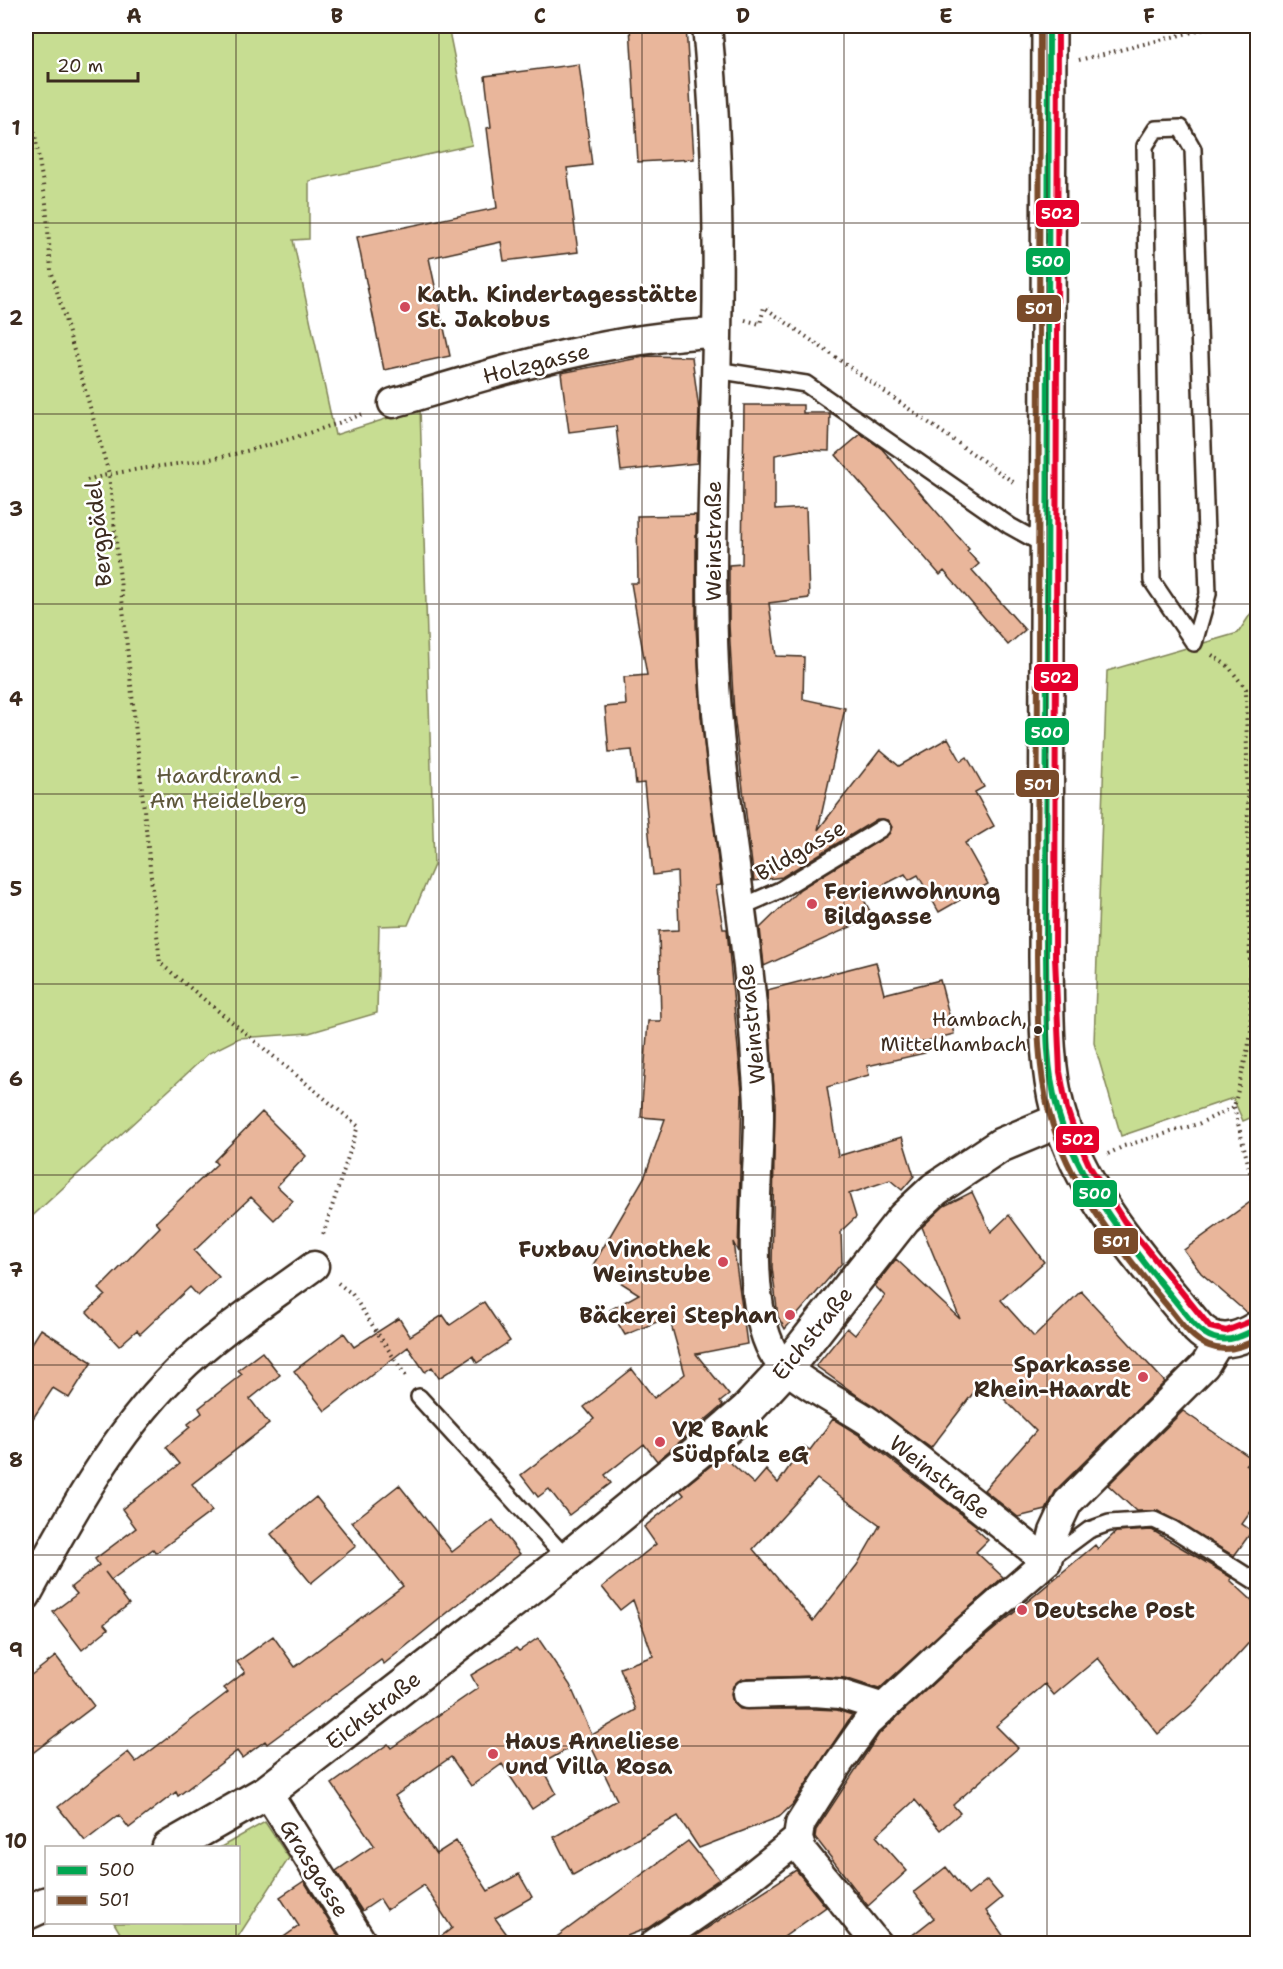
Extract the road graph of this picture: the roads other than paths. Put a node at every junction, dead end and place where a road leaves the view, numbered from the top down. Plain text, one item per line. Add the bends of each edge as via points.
1 (707, 26) edge
2 (1049, 26) edge
3 (717, 333) junction
4 (716, 370) junction
5 (393, 403) road end
6 (1046, 546) junction
7 (1194, 643) joint
8 (882, 828) dead end
9 (739, 908) junction
10 (1061, 1120) junction
11 (314, 1266) road end
12 (1257, 1328) edge
13 (1219, 1342) junction
14 (786, 1368) junction
15 (419, 1397) road end
16 (567, 1559) junction
17 (1047, 1561) junction
18 (1257, 1583) edge
19 (26, 1596) edge
20 (747, 1694) dead end
21 (884, 1708) junction
22 (267, 1792) junction
23 (798, 1839) junction
24 (172, 1846) edge
25 (45, 1904) edge
26 (26, 1913) edge
27 (363, 1944) edge
28 (654, 1944) edge
29 (877, 1944) edge

1 - 3 street, Weinstraße via 714,96
2 - 6 street
3 - 4 street, Weinstraße
3 - 5 street, Holzgasse via 631,340 556,355
4 - 6 lane via 806,384 1010,526
4 - 9 street, Weinstraße via 714,662 718,745
6 - 10 street via 1047,999 1054,1088
7 - 7 lane via 1208,594 1193,149 1181,128 1156,129 1145,146 1152,582
8 - 9 lane, Bildgasse via 780,890
9 - 14 street, Weinstraße via 756,1047 758,1300 774,1356
10 - 13 street via 1082,1169 1127,1241 1198,1328
10 - 14 street, Eichstraße via 1001,1145 935,1189 904,1218
11 - 19 street via 178,1371 141,1411 107,1457
12 - 13 street
13 - 17 street via 1205,1365 1068,1502 1054,1532
14 - 16 street, Eichstraße via 747,1410
14 - 17 street, Weinstraße via 867,1420
15 - 16 lane
16 - 22 street, Eichstraße
17 - 18 lane via 1089,1530 1109,1523 1154,1520
17 - 21 street
20 - 21 street via 840,1694
21 - 23 street via 838,1764 800,1824
22 - 24 street, Eichstraße
22 - 27 street, Grasgasse
23 - 28 street
23 - 29 street via 802,1851
25 - 26 street

